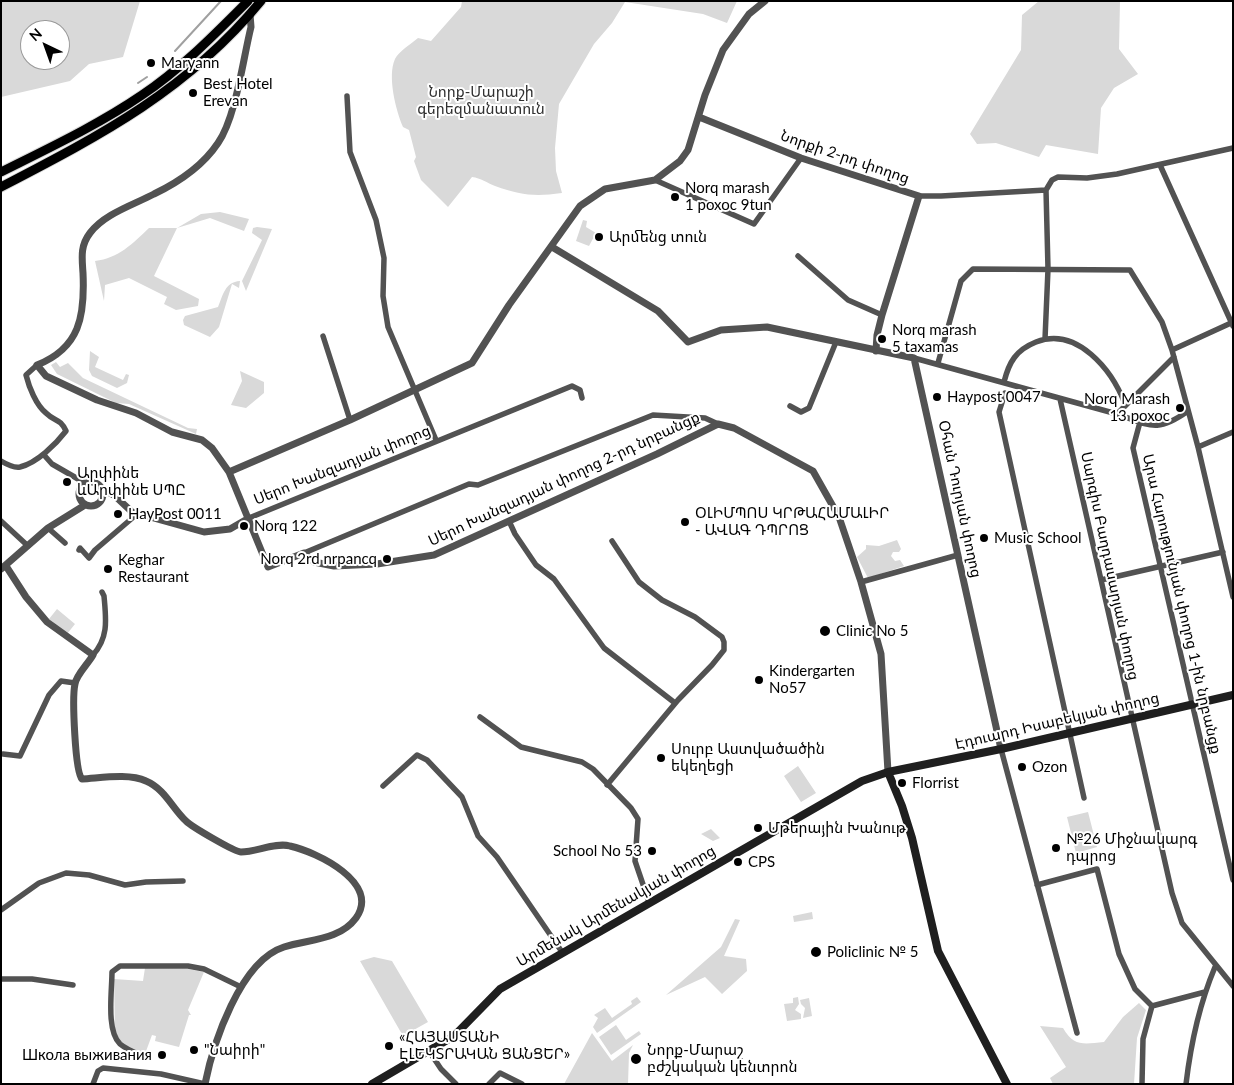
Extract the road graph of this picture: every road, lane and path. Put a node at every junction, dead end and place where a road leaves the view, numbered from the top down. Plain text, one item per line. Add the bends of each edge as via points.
1 (248, 1) edge
2 (261, 1) edge
3 (766, 1) edge
4 (250, 14) junction
5 (347, 96) dead end
6 (699, 117) junction
7 (1233, 148) edge
8 (801, 158) junction
9 (1160, 165) junction
10 (1, 172) edge
11 (655, 180) junction
12 (1, 187) edge
13 (1046, 190) junction
14 (918, 196) junction
15 (552, 247) junction
16 (798, 256) dead end
17 (1048, 269) junction
18 (882, 315) junction
19 (1232, 325) edge
20 (323, 336) dead end
21 (1045, 339) junction
22 (836, 342) junction
23 (876, 351) junction
24 (1173, 354) junction
25 (914, 358) junction
26 (938, 363) junction
27 (37, 366) junction
28 (1004, 382) junction
29 (415, 390) junction
30 (1005, 394) dead end
31 (582, 398) dead end
32 (1060, 399) junction
33 (1125, 404) junction
34 (790, 406) dead end
35 (1188, 411) junction
36 (1117, 414) junction
37 (350, 420) junction
38 (1140, 422) junction
39 (718, 424) junction
40 (1233, 432) edge
41 (436, 440) junction
42 (1198, 447) junction
43 (44, 455) junction
44 (1, 462) edge
45 (229, 472) junction
46 (82, 486) junction
47 (104, 492) junction
48 (85, 505) junction
49 (137, 514) junction
50 (249, 518) junction
51 (509, 522) junction
52 (2, 525) edge
53 (48, 528) junction
54 (612, 541) dead end
55 (65, 543) dead end
56 (28, 546) junction
57 (79, 550) dead end
58 (1223, 552) junction
59 (304, 554) junction
60 (958, 555) junction
61 (1160, 566) junction
62 (4, 567) edge
63 (1101, 580) junction
64 (861, 582) junction
65 (102, 592) dead end
66 (1233, 597) edge
67 (93, 655) junction
68 (75, 683) junction
69 (1233, 695) edge
70 (675, 703) junction
71 (1193, 705) junction
72 (480, 717) dead end
73 (1131, 719) junction
74 (1070, 733) junction
75 (1001, 748) junction
76 (3, 754) dead end
77 (888, 772) junction
78 (607, 785) junction
79 (383, 786) dead end
80 (1084, 798) dead end
81 (1233, 880) edge
82 (183, 881) dead end
83 (1037, 885) junction
84 (649, 902) junction
85 (1, 910) edge
86 (562, 952) junction
87 (1216, 967) junction
88 (1, 979) edge
89 (73, 985) dead end
90 (1233, 986) edge
91 (241, 987) junction
92 (1204, 992) junction
93 (1152, 1006) junction
94 (1077, 1033) dead end
95 (429, 1051) junction
96 (148, 1058) dead end
97 (93, 1084) edge
98 (205, 1084) edge
99 (372, 1084) edge
100 (456, 1084) edge
101 (489, 1084) edge
102 (522, 1084) edge
103 (1007, 1084) edge
104 (1142, 1084) edge
105 (1186, 1084) edge

1 - 10 highway via 189,58 143,95
2 - 4 highway
3 - 6 street via 748,14 723,50
4 - 12 highway via 200,64 149,104 82,145
4 - 27 street via 251,27 233,105 218,143 179,182 103,221 90,233 82,247 83,310 77,327 63,352
5 - 29 street via 350,152 376,220 384,258 383,296 388,327
6 - 8 street, Նորքի 2-րդ փողոց
6 - 11 street via 688,150 680,161
7 - 9 street
8 - 11 street via 754,224
8 - 14 street, Նորքի 2-րդ փողոց
9 - 13 street via 1100,177 1058,177
9 - 19 street
11 - 15 street via 605,189 580,206
13 - 14 street, Նորքի 2-րդ փողոց
13 - 17 street
14 - 18 street
15 - 22 street via 658,311 688,342 744,326 767,327
15 - 29 street via 472,363
16 - 18 street via 848,300
17 - 21 street
17 - 24 street via 1130,270 1162,322
17 - 26 street via 979,268 968,272 961,281
18 - 23 street
19 - 24 street
20 - 37 street
21 - 28 street via 1028,345 1017,354 1008,367
21 - 33 street via 1068,340 1080,347 1111,377
22 - 23 street
22 - 34 street via 809,408 801,412
23 - 25 street
24 - 33 street
24 - 35 street
25 - 26 street
25 - 60 street, Օհան Դուրյան փողոց
26 - 28 street
27 - 43 street via 26,375 28,382 40,407 47,415 60,421 66,431
27 - 45 street via 46,376 97,400 136,413 172,432 202,440
28 - 32 street
29 - 37 street
29 - 41 street
30 - 74 street via 999,412
31 - 41 street, Սերո Խանզադյան փողոց via 580,390 572,386 444,440
32 - 36 street
32 - 63 street, Սարգիս Բաղդասարյան փողոց
33 - 36 street
35 - 38 street via 1164,426
35 - 42 street
36 - 38 street
37 - 45 street
38 - 61 street, Արա Հարությունյան փողոց 1-ին նրբանցք via 1134,448
39 - 51 street, Սերո Խանզադյան փողոց 2-րդ նրբանցք
39 - 59 street, Սերո Խանզադյան փողոց 2-րդ նրբանցք via 705,418 653,415 478,485 469,484
39 - 64 street, Սերո Խանզադյան փողոց 2-րդ նրբանցք via 734,428 813,471 839,517
40 - 42 street
41 - 50 street, Սերո Խանզադյան փողոց
42 - 58 street
43 - 44 street via 21,467
43 - 46 street
45 - 50 street
46 - 47 street via 92,482
46 - 48 street via 79,498
47 - 48 street via 95,506
47 - 49 street, Սերո Խանզադյան փողոց
48 - 53 street
49 - 50 street, Սերո Խանզադյան փողոց via 204,532 230,529
49 - 57 street via 90,558
50 - 59 street, Սերո Խանզադյան փողոց 2-րդ նրբանցք via 268,566
51 - 59 street, Սերո Խանզադյան փողոց 2-րդ նրբանցք via 434,556 334,566 314,562
51 - 70 street via 536,565 554,579 604,648
52 - 56 street
53 - 55 street
53 - 56 street
54 - 70 street via 645,587 722,636 724,650
56 - 62 street
58 - 61 street
58 - 66 street
60 - 64 street
60 - 75 street, Օհան Դուրյան փողոց
61 - 63 street
61 - 71 street, Արա Հարությունյան փողոց 1-ին նրբանցք
62 - 67 street via 47,622
63 - 73 street, Սարգիս Բաղդասարյան փողոց
64 - 77 street via 881,654
65 - 67 street via 106,627 100,647
67 - 68 street
68 - 76 street via 61,681 49,695 20,756
68 - 91 street via 76,757 78,775 82,779 146,780 166,795 186,821 239,852 288,845 340,869 361,892 356,918 343,930 282,947 258,965
69 - 71 main road, Էդուարդ Իսաբեկյան փողոց
70 - 78 street
71 - 73 main road, Էդուարդ Իսաբեկյան փողոց
71 - 81 street, Արա Հարությունյան փողոց 1-ին նրբանցք
72 - 78 street via 521,747 582,762
73 - 74 main road, Էդուարդ Իսաբեկյան փողոց
73 - 87 street, Սարգիս Բաղդասարյան փողոց via 1182,923
74 - 75 main road, Էդուարդ Իսաբեկյան փողոց
74 - 80 street
75 - 77 main road, Էդուարդ Իսաբեկյան փողոց
75 - 83 street, Օհան Դուրյան փողոց
77 - 84 main road, Արմենակ Արմենակյան փողոց via 856,784
77 - 103 main road via 912,838 938,951
78 - 84 street via 638,819 635,861
79 - 86 street via 417,756 427,760 462,798 478,836 497,857
82 - 85 street via 125,885 89,875 66,873 39,882
83 - 93 street via 1097,869 1119,954 1135,989
83 - 94 street, Օհան Դուրյան փողոց
84 - 86 main road, Արմենակ Արմենակյան փողոց
86 - 95 main road, Արմենակ Արմենակյան փողոց via 500,989 454,1036
87 - 90 street, Սարգիս Բաղդասարյան փողոց
87 - 92 street
88 - 89 street via 32,979
91 - 96 street via 204,969 188,966 120,966 114,969 113,1035 120,1045
91 - 98 street via 213,1048
92 - 93 street
92 - 105 street via 1191,1039
93 - 104 street via 1143,1039
95 - 99 main road, Արմենակ Արմենակյան փողոց
95 - 100 street
97 - 98 street via 98,1071 103,1068 161,1074
101 - 102 street via 500,1073

